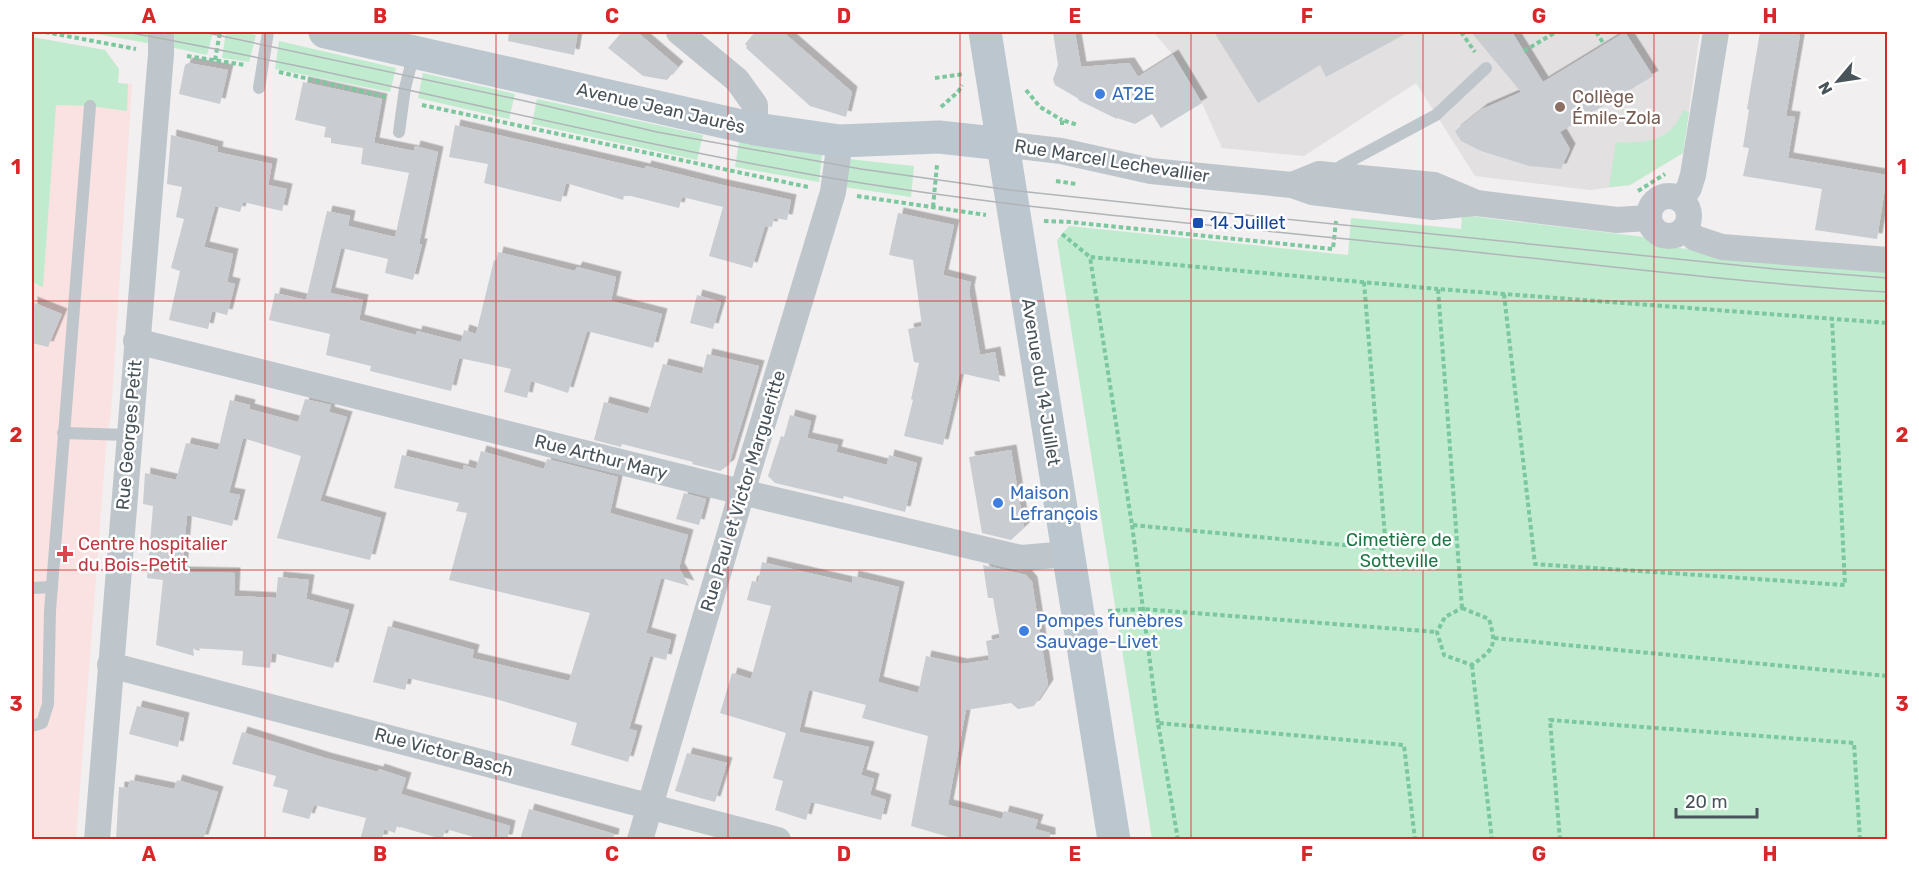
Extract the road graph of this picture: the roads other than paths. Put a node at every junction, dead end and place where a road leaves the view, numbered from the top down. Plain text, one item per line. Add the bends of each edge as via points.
1 (268, 32) edge
2 (324, 32) edge
3 (679, 32) edge
4 (985, 32) edge
5 (1716, 32) edge
6 (161, 43) edge
7 (414, 52) junction
8 (1486, 68) road end
9 (259, 88) dead end
10 (90, 106) dead end
11 (755, 129) junction
12 (399, 132) dead end
13 (840, 141) junction
14 (1003, 144) junction
15 (1341, 166) dead end
16 (1681, 200) junction
17 (1648, 218) junction
18 (1685, 229) junction
19 (1887, 260) edge
20 (136, 341) junction
21 (63, 433) junction
22 (129, 435) junction
23 (742, 492) junction
24 (1068, 554) junction
25 (51, 587) junction
26 (32, 588) edge
27 (110, 665) junction
28 (32, 726) edge
29 (650, 806) junction
30 (97, 840) edge
31 (640, 840) edge
32 (778, 840) edge
33 (1114, 840) edge

1 - 9 lane
2 - 7 main road, Avenue Jean Jaurès
3 - 11 street via 737,80 755,105
4 - 14 main road, Avenue du 14 Juillet
5 - 16 street via 1693,175
6 - 20 street, Rue Georges Petit
7 - 11 main road, Avenue Jean Jaurès
7 - 12 lane
8 - 15 lane via 1436,115
10 - 21 lane
11 - 13 main road, Avenue Jean Jaurès
13 - 14 main road, Avenue Jean Jaurès via 939,137
13 - 23 street, Rue Paul et Victor Margueritte via 830,200
14 - 17 street, Rue Marcel Lechevallier via 1061,151 1151,171 1292,185 1319,174 1434,185 1476,203 1617,220
14 - 24 main road, Avenue du 14 Juillet
16 - 17 street via 1662,197 1652,205
16 - 18 street via 1689,217
17 - 18 street via 1660,234 1673,236
18 - 19 street via 1695,238 1722,247
20 - 22 street, Rue Georges Petit
20 - 23 street, Rue Arthur Mary
21 - 22 lane
21 - 25 lane
22 - 27 street, Rue Georges Petit
23 - 24 street, Rue Arthur Mary via 1021,558
23 - 29 street, Rue Paul et Victor Margueritte
24 - 33 main road, Avenue du 14 Juillet
25 - 26 lane
25 - 28 lane via 48,704 42,723
27 - 29 street, Rue Victor Basch
27 - 30 street, Rue Georges Petit
29 - 31 street, Rue Paul et Victor Margueritte
29 - 32 street, Rue Victor Basch

